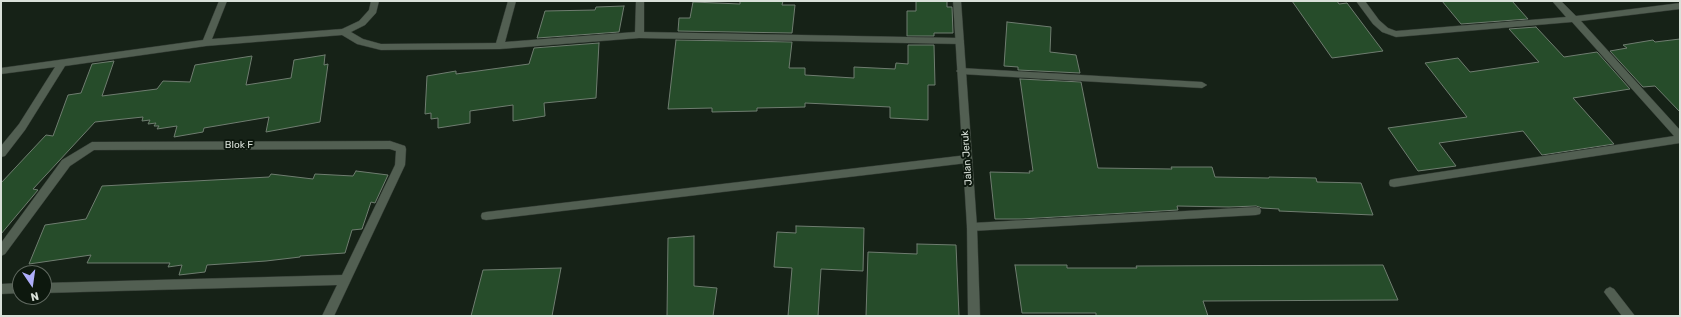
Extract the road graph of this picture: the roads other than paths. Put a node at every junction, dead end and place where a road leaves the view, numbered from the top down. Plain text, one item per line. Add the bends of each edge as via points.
1 (223, 1) edge
2 (375, 1) edge
3 (512, 1) edge
4 (640, 1) edge
5 (957, 1) edge
6 (1360, 1) edge
7 (1556, 1) edge
8 (1680, 6) edge
9 (1574, 19) junction
10 (344, 32) junction
11 (639, 35) junction
12 (960, 41) junction
13 (206, 43) junction
14 (500, 46) junction
15 (62, 63) junction
16 (1, 71) edge
17 (962, 71) junction
18 (1202, 85) dead end
19 (1680, 136) edge
20 (1680, 139) edge
21 (1, 153) edge
22 (967, 158) junction
23 (1394, 183) dead end
24 (1256, 211) dead end
25 (486, 216) dead end
26 (972, 227) junction
27 (1, 251) edge
28 (346, 280) junction
29 (12, 288) edge
30 (52, 288) edge
31 (1, 289) edge
32 (1610, 292) dead end
33 (328, 316) edge
34 (974, 316) edge
35 (1629, 316) edge

1 - 13 street
2 - 10 street via 373,11 362,24
3 - 14 street
4 - 11 street
5 - 12 street, Jalan Jeruk
6 - 9 street via 1385,30 1396,34
7 - 9 street
8 - 9 street
9 - 19 street
10 - 13 street
10 - 14 street via 360,42 381,47
11 - 12 street
11 - 14 street
12 - 17 street, Jalan Jeruk
13 - 15 street
15 - 16 street
15 - 21 street via 22,127
17 - 18 street
17 - 22 street, Jalan Jeruk
20 - 23 street
22 - 25 street
22 - 26 street, Jalan Jeruk
24 - 26 street
26 - 34 street, Jalan Jeruk
27 - 28 street, Blok F via 66,164 92,146 390,145 401,149 400,165
28 - 30 street
28 - 33 street
29 - 31 street
32 - 35 street

